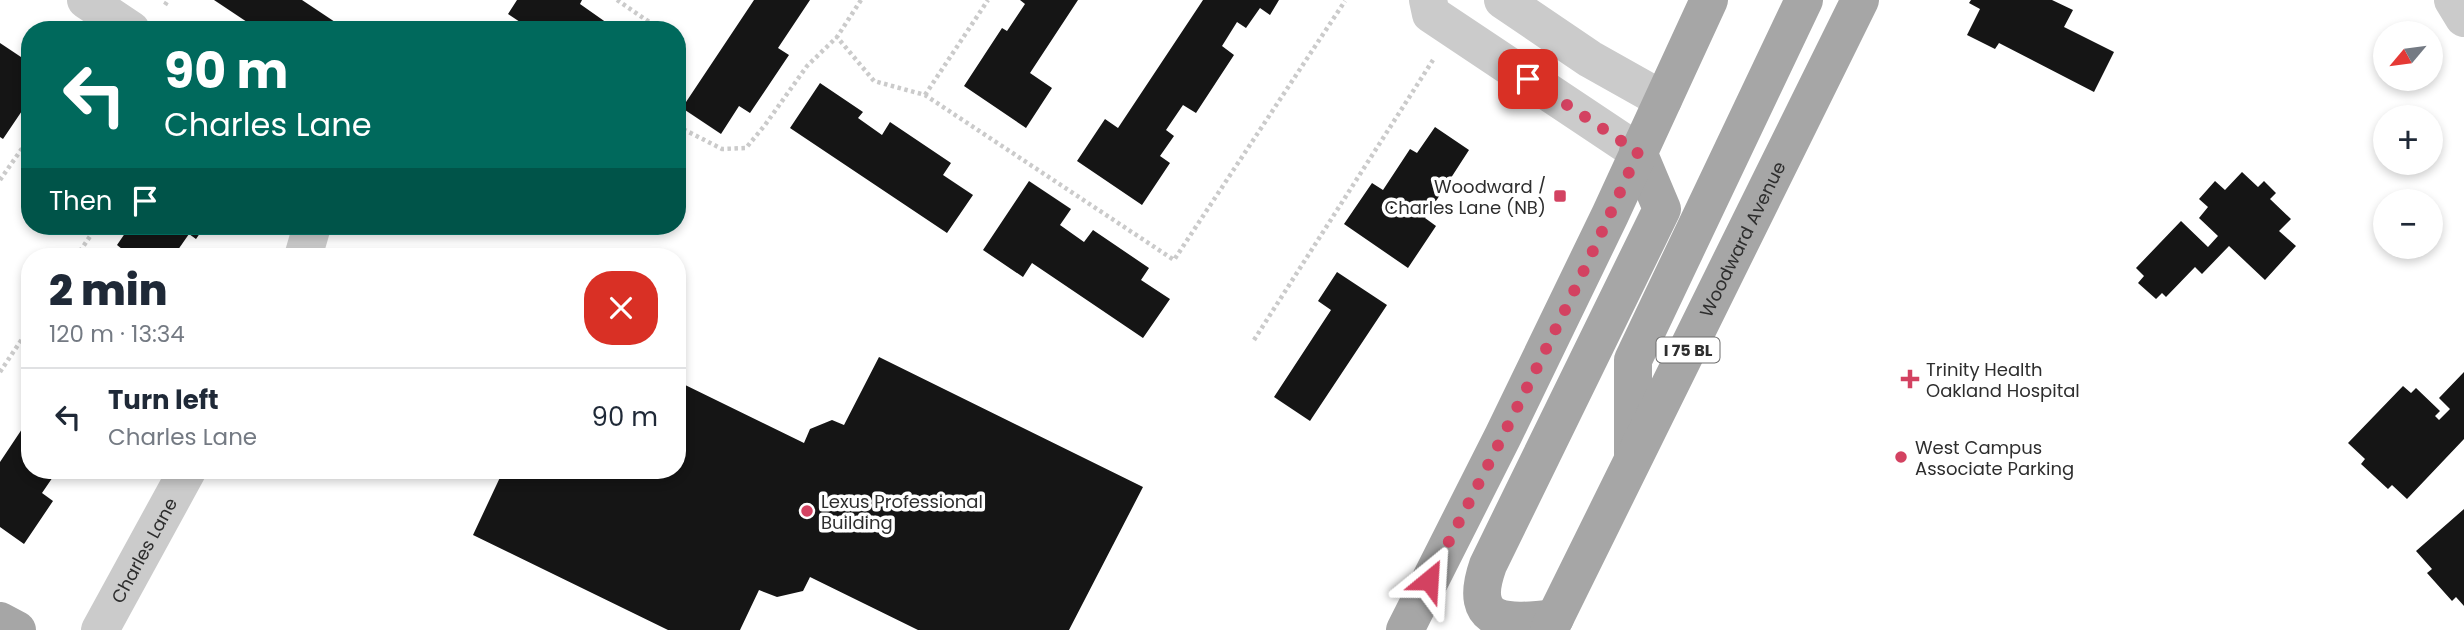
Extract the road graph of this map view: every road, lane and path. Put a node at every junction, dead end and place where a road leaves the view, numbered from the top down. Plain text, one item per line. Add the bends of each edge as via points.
1 (86, 0) edge
2 (617, 0) edge
3 (862, 0) edge
4 (988, 0) edge
5 (1428, 0) edge
6 (1503, 0) edge
7 (1710, 0) edge
8 (1804, 0) edge
9 (1860, 0) edge
10 (2453, 0) edge
11 (1345, 1) edge
12 (2464, 18) edge
13 (118, 21) edge
14 (648, 21) edge
15 (837, 37) junction
16 (1433, 59) dead end
17 (925, 94) junction
18 (1663, 100) junction
19 (686, 131) edge
20 (21, 149) edge
21 (1638, 152) junction
22 (0, 180) edge
23 (21, 340) edge
24 (1254, 340) dead end
25 (0, 372) edge
26 (1633, 463) junction
27 (183, 479) edge
28 (0, 621) edge
29 (1560, 626) edge
30 (17, 630) edge
31 (100, 630) edge
32 (1405, 630) edge

1 - 13 street
2 - 14 path
3 - 15 path
4 - 17 path
5 - 21 street via 1431,13
6 - 18 street via 1590,59
7 - 18 main road
8 - 26 main road via 1633,359
9 - 26 main road, Woodward Avenue / I 75 BL
10 - 12 street
11 - 17 path via 1174,260
15 - 17 path via 874,81
15 - 19 path via 807,66 746,148 722,149
16 - 24 path
18 - 21 main road
20 - 22 path
21 - 29 main road via 1662,209 1482,581 1484,603 1494,616
21 - 32 main road
23 - 25 path
26 - 29 main road, Woodward Avenue / I 75 BL
27 - 31 street, Charles Lane
28 - 30 main road

